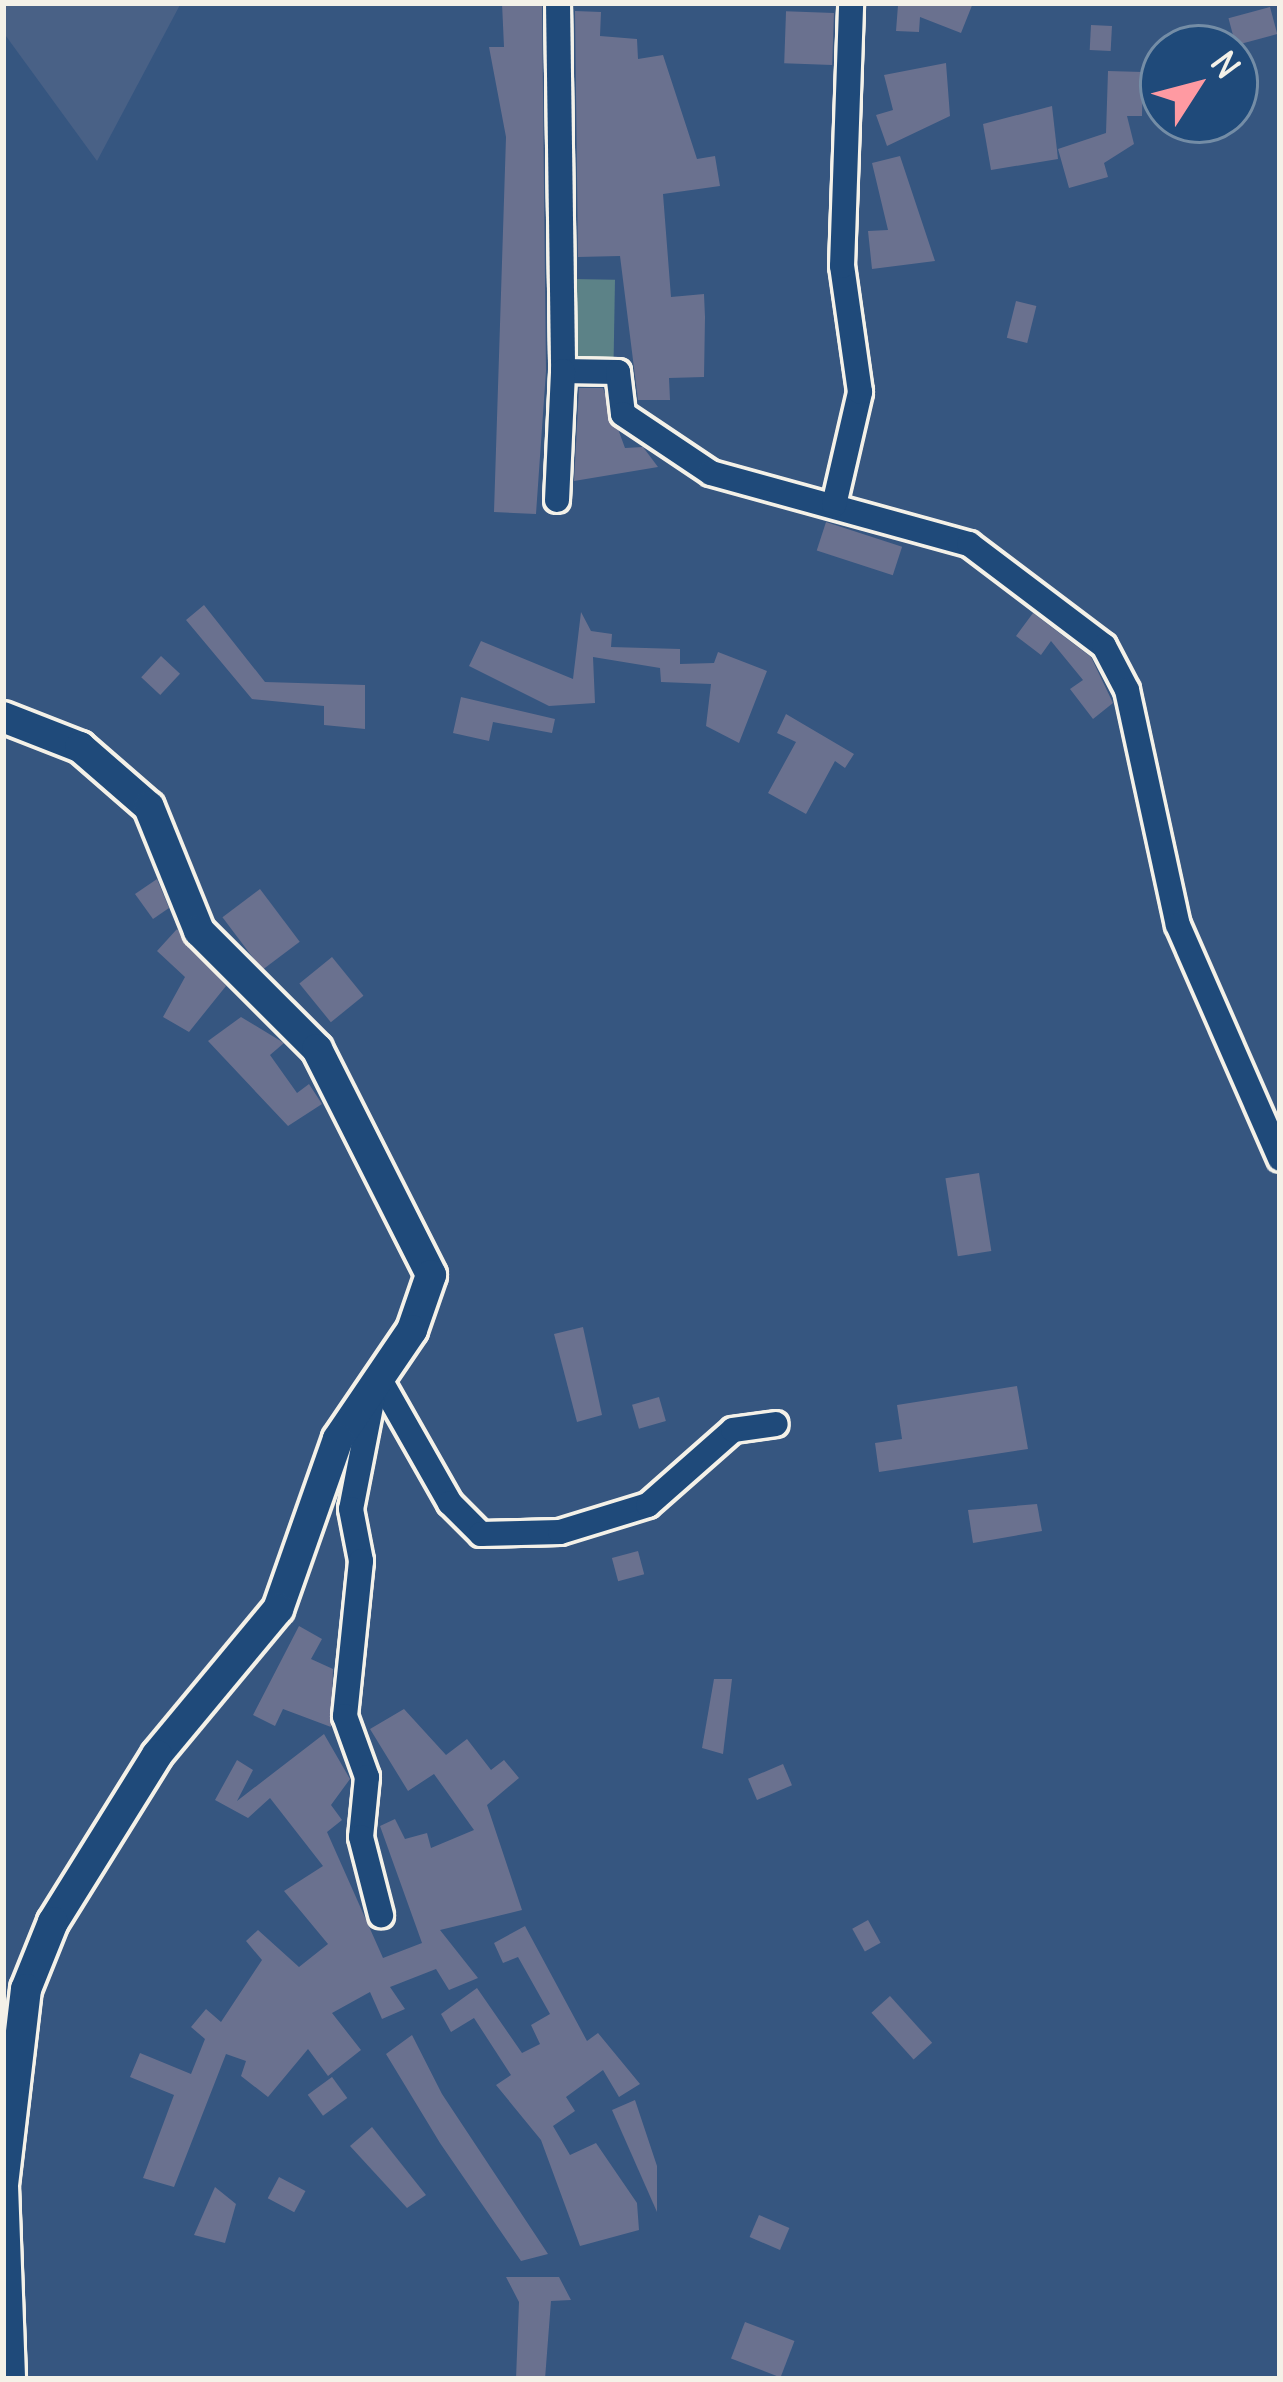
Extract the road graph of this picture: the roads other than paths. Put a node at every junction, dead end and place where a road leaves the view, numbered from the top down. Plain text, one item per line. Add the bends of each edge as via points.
1 (558, 3) edge
2 (851, 3) edge
3 (563, 371) junction
4 (557, 500) dead end
5 (834, 505) junction
6 (3, 717) edge
7 (1280, 1159) edge
8 (377, 1382) junction
9 (776, 1424) dead end
10 (381, 1915) dead end
11 (10, 2379) edge

1 - 3 street
2 - 5 street via 842,266 860,392
3 - 4 street
3 - 5 street via 618,372 623,414 711,472
5 - 7 street via 969,544 1074,616 1118,665 1178,925
6 - 8 street via 80,747 149,807 199,932 271,998 336,1081 431,1275
8 - 9 street via 450,1504 482,1534 560,1532 648,1505 734,1430
8 - 10 street via 351,1509 361,1561 345,1716 367,1777 361,1837
8 - 11 street via 315,1491 278,1610 158,1755 53,1922 26,1989 3,2186

